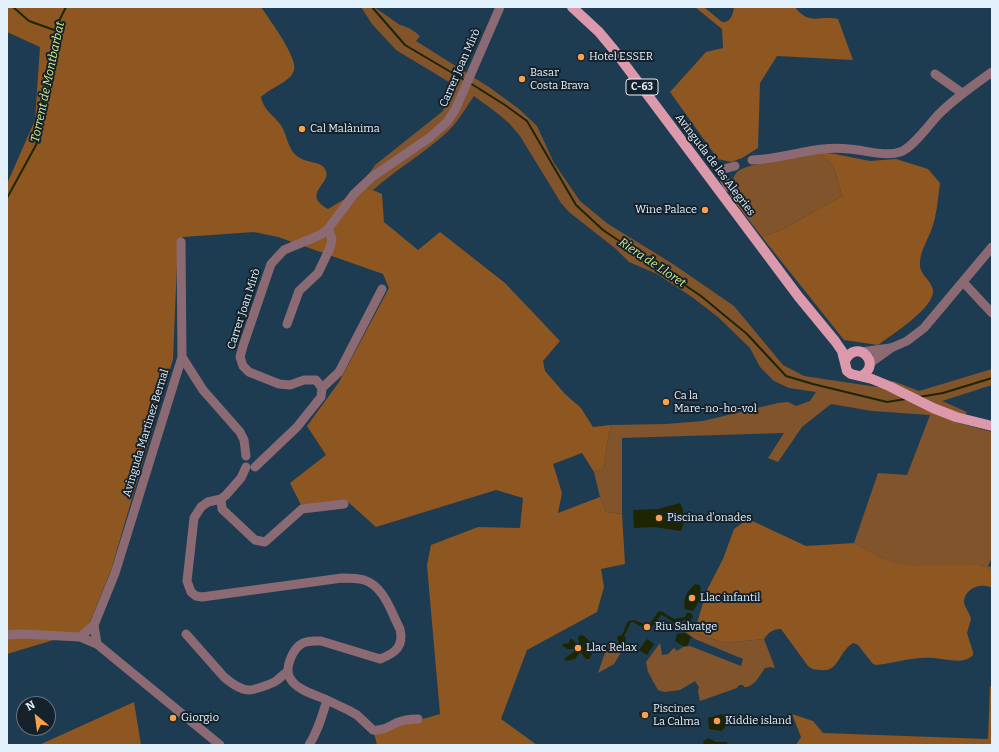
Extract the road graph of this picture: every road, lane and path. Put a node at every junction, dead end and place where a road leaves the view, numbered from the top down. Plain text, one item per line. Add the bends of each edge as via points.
1 (500, 7) edge
2 (572, 7) edge
3 (992, 72) edge
4 (935, 74) dead end
5 (962, 93) junction
6 (752, 160) dead end
7 (728, 187) junction
8 (724, 198) junction
9 (328, 229) junction
10 (181, 242) dead end
11 (992, 247) edge
12 (963, 282) junction
13 (382, 289) dead end
14 (992, 313) edge
15 (287, 324) dead end
16 (836, 341) junction
17 (891, 348) junction
18 (858, 352) junction
19 (182, 357) junction
20 (845, 361) junction
21 (870, 365) junction
22 (861, 376) junction
23 (889, 386) junction
24 (322, 388) junction
25 (992, 426) edge
26 (252, 463) junction
27 (221, 499) junction
28 (344, 504) dead end
29 (94, 625) junction
30 (186, 634) dead end
31 (7, 635) edge
32 (80, 637) junction
33 (97, 644) junction
34 (288, 670) junction
35 (327, 700) junction
36 (418, 719) dead end
37 (220, 745) edge
38 (310, 745) edge

1 - 9 street, Carrer Joan Mirò via 455,110 447,122 372,177 354,194
2 - 8 main road, Avinguda de les Alegries / C-63 via 614,50
3 - 5 street
4 - 5 street
5 - 6 street via 901,152 881,153 847,148 814,149 781,157
7 - 7 street via 735,166 720,170
7 - 8 street
8 - 16 main road, Avinguda de les Alegries / C-63 via 798,296
9 - 15 street via 332,239 330,248 318,273 299,291
9 - 24 street, Carrer Joan Mirò via 320,236 284,250 271,264 240,357 243,366 249,372 279,384 290,386 304,380 316,380
10 - 19 street, Avinguda Martinez Bernal
11 - 12 street
12 - 14 street
12 - 17 street via 924,328
13 - 24 street via 339,372
16 - 18 main road, C-63
16 - 20 main road, C-63
17 - 18 street
17 - 21 street
18 - 20 main road via 850,354
18 - 21 main road via 867,356
19 - 26 street via 203,390 240,432
19 - 29 street, Avinguda Martinez Bernal via 115,573
20 - 22 main road via 847,371 855,376
21 - 22 main road via 868,371
21 - 23 main road
22 - 23 main road
23 - 25 main road via 956,417
24 - 26 street via 321,397 297,427
26 - 27 street
27 - 28 street via 222,509 255,540 265,542 302,509
27 - 34 street via 208,502 194,518 187,581 191,592 196,596 342,578 362,579 380,590 400,629 401,643 389,656 380,659 312,641 298,647 289,662
29 - 32 street, Avinguda Martinez Bernal
29 - 33 street
30 - 34 street via 224,677 239,688 249,690 276,681
31 - 32 street
32 - 33 street
33 - 37 street
34 - 35 street via 290,678 300,688
35 - 36 street via 357,715 372,730
35 - 38 street

